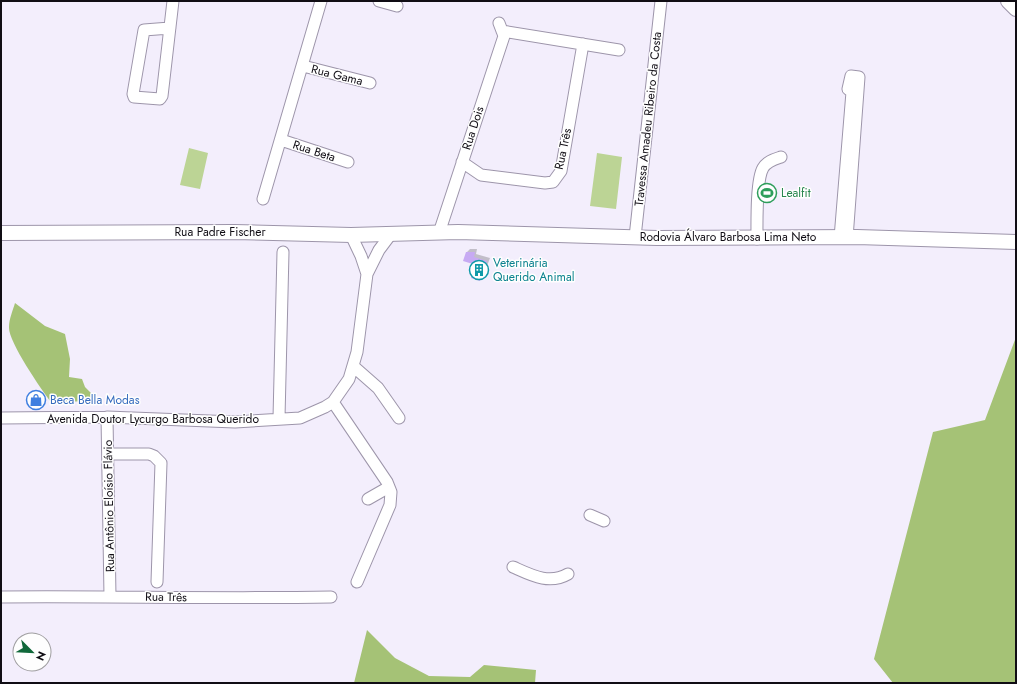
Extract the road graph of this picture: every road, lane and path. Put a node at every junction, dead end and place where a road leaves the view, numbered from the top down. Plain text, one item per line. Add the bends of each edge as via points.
1 (173, 1) edge
2 (321, 1) edge
3 (379, 1) edge
4 (662, 1) edge
5 (1008, 1) edge
6 (397, 6) dead end
7 (1016, 10) edge
8 (170, 28) junction
9 (582, 44) junction
10 (619, 50) dead end
11 (303, 66) junction
12 (370, 83) dead end
13 (281, 140) junction
14 (781, 156) dead end
15 (348, 162) dead end
16 (462, 162) junction
17 (263, 199) dead end
18 (1, 232) edge
19 (439, 233) junction
20 (391, 234) junction
21 (351, 235) junction
22 (635, 237) junction
23 (843, 238) junction
24 (756, 239) junction
25 (1016, 242) edge
26 (283, 252) dead end
27 (367, 274) junction
28 (353, 366) junction
29 (333, 402) junction
30 (107, 417) junction
31 (1, 418) edge
32 (279, 418) junction
33 (399, 418) dead end
34 (108, 454) junction
35 (389, 487) junction
36 (368, 499) dead end
37 (590, 515) dead end
38 (604, 521) dead end
39 (513, 567) dead end
40 (568, 574) dead end
41 (157, 582) dead end
42 (357, 582) dead end
43 (110, 596) junction
44 (1, 597) edge
45 (331, 597) dead end

1 - 8 street
2 - 11 street
3 - 6 street
4 - 22 street, Travessa Amadeu Ribeiro da Costa
5 - 7 main road
8 - 8 street via 160,100 134,97 144,30
9 - 10 street
9 - 16 street, Rua Dois via 501,27 504,36
9 - 16 street, Rua Três via 561,171 553,182 481,175
11 - 12 street, Rua Gama
11 - 13 street
13 - 15 street, Rua Beta
13 - 17 street
14 - 24 street via 763,168
16 - 19 street, Rua Dois
18 - 21 main road, Rua Padre Fischer via 241,232
19 - 20 main road, Rua Padre Fischer
19 - 22 main road, Rodovia Álvaro Barbosa Lima Neto
20 - 21 main road, Rua Padre Fischer
20 - 27 street via 379,250
21 - 27 street
22 - 24 main road, Rodovia Álvaro Barbosa Lima Neto
23 - 23 street via 859,77 851,76 848,90 852,92
23 - 24 main road, Rodovia Álvaro Barbosa Lima Neto
23 - 25 main road, Rodovia Álvaro Barbosa Lima Neto
26 - 32 street
27 - 28 street, Avenida Doutor Lycurgo Barbosa Querido
28 - 29 street, Avenida Doutor Lycurgo Barbosa Querido via 349,379
28 - 33 street via 378,388
29 - 32 street, Avenida Doutor Lycurgo Barbosa Querido via 300,418
29 - 35 street
30 - 31 street, Avenida Doutor Lycurgo Barbosa Querido
30 - 32 street, Avenida Doutor Lycurgo Barbosa Querido via 235,422
30 - 34 street, Rua Antônio Eloísio Flávio
34 - 41 street via 148,454 161,463
34 - 43 street, Rua Antônio Eloísio Flávio
35 - 36 street
35 - 42 street via 390,505
37 - 38 street
39 - 40 street via 538,578 555,579
43 - 44 street, Rua Três
43 - 45 street, Rua Três via 225,599

